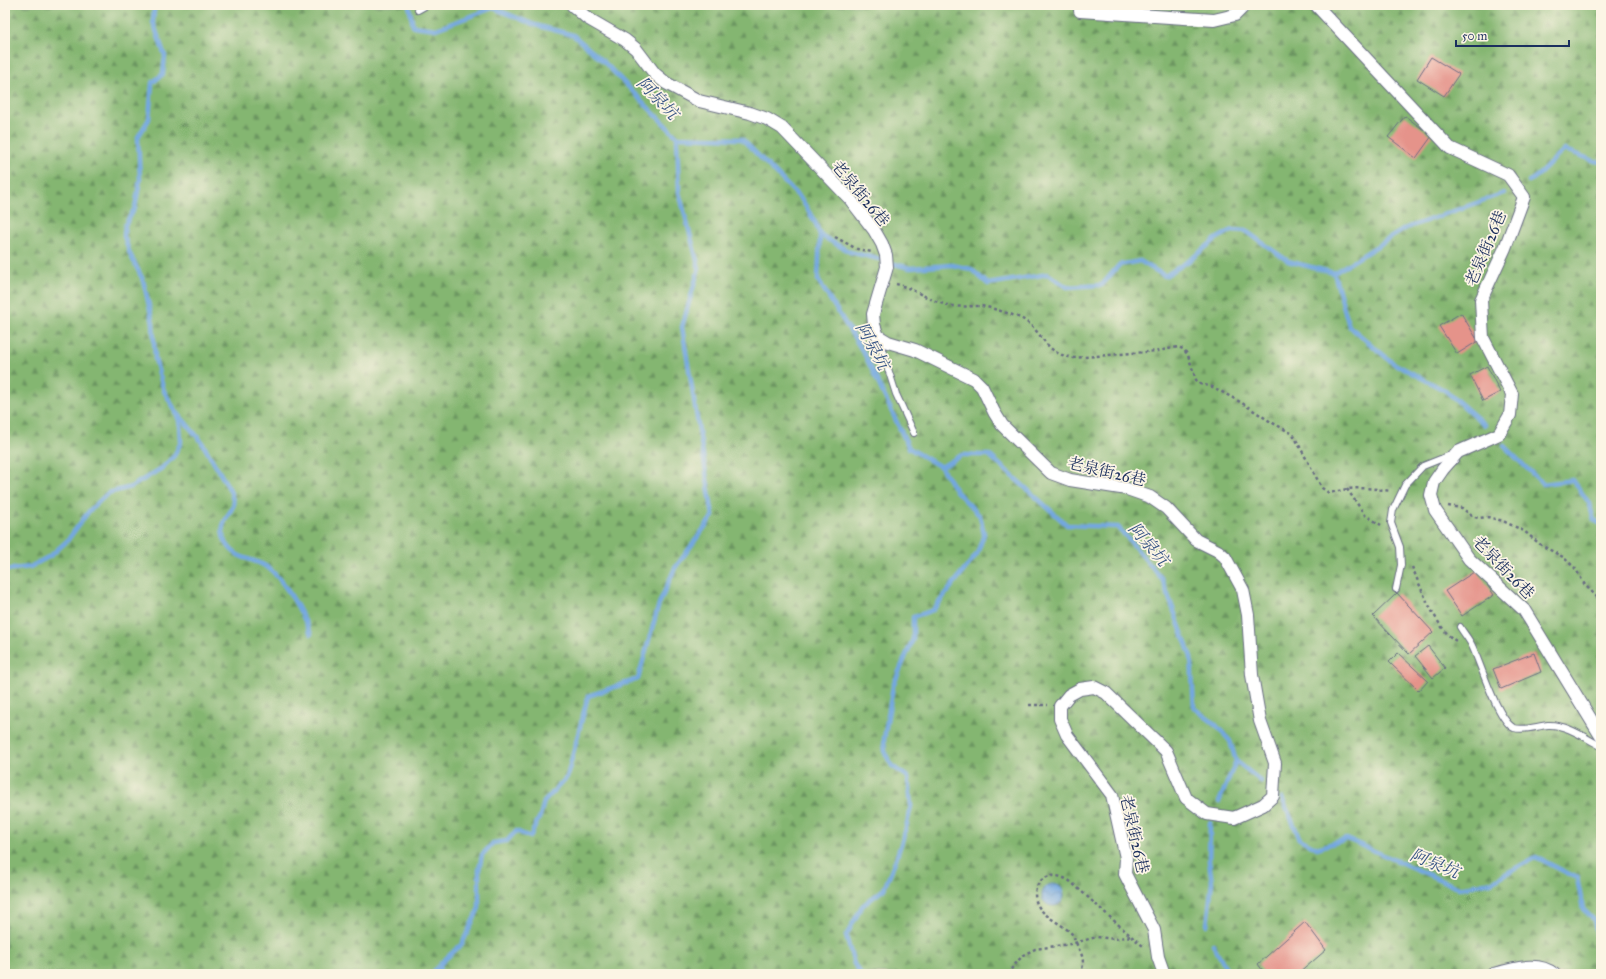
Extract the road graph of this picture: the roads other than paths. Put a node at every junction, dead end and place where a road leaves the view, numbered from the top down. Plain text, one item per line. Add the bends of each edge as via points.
1 (427, 5) edge
2 (572, 5) edge
3 (1245, 5) edge
4 (1316, 5) edge
5 (418, 10) dead end
6 (1080, 11) dead end
7 (878, 336) junction
8 (914, 433) dead end
9 (1458, 452) junction
10 (1396, 589) dead end
11 (1460, 627) dead end
12 (1601, 736) edge
13 (1601, 746) edge
14 (1164, 974) edge
15 (1493, 974) edge
16 (1554, 974) edge

1 - 5 lane
2 - 7 street, 老泉街26巷 via 587,18 636,49 655,74 666,83 699,101 750,113 782,128 850,199 874,230 886,256 884,281 873,314
3 - 6 street via 1235,15 1214,20
4 - 9 street, 老泉街26巷 via 1450,148 1508,175 1524,198 1481,300 1483,338 1512,394 1510,415 1499,434
7 - 8 lane via 896,394
7 - 14 street, 老泉街26巷 via 888,342 915,350 974,379 982,387 1002,425 1051,473 1070,480 1128,489 1150,497 1166,508 1196,540 1225,557 1243,590 1248,615 1252,675 1260,721 1275,763 1273,796 1264,805 1234,818 1207,814 1186,798 1166,752 1106,692 1094,687 1080,689 1069,695 1060,706 1060,719 1067,735 1112,795 1126,858 1125,874 1154,930 1158,957
9 - 10 lane via 1423,466 1405,485 1393,510 1391,523 1400,547 1401,565
9 - 12 street, 老泉街26巷 via 1434,482 1431,495 1435,510 1469,559 1524,610
11 - 13 lane via 1472,646 1496,702 1509,725 1525,729 1559,726
15 - 16 street via 1540,966

